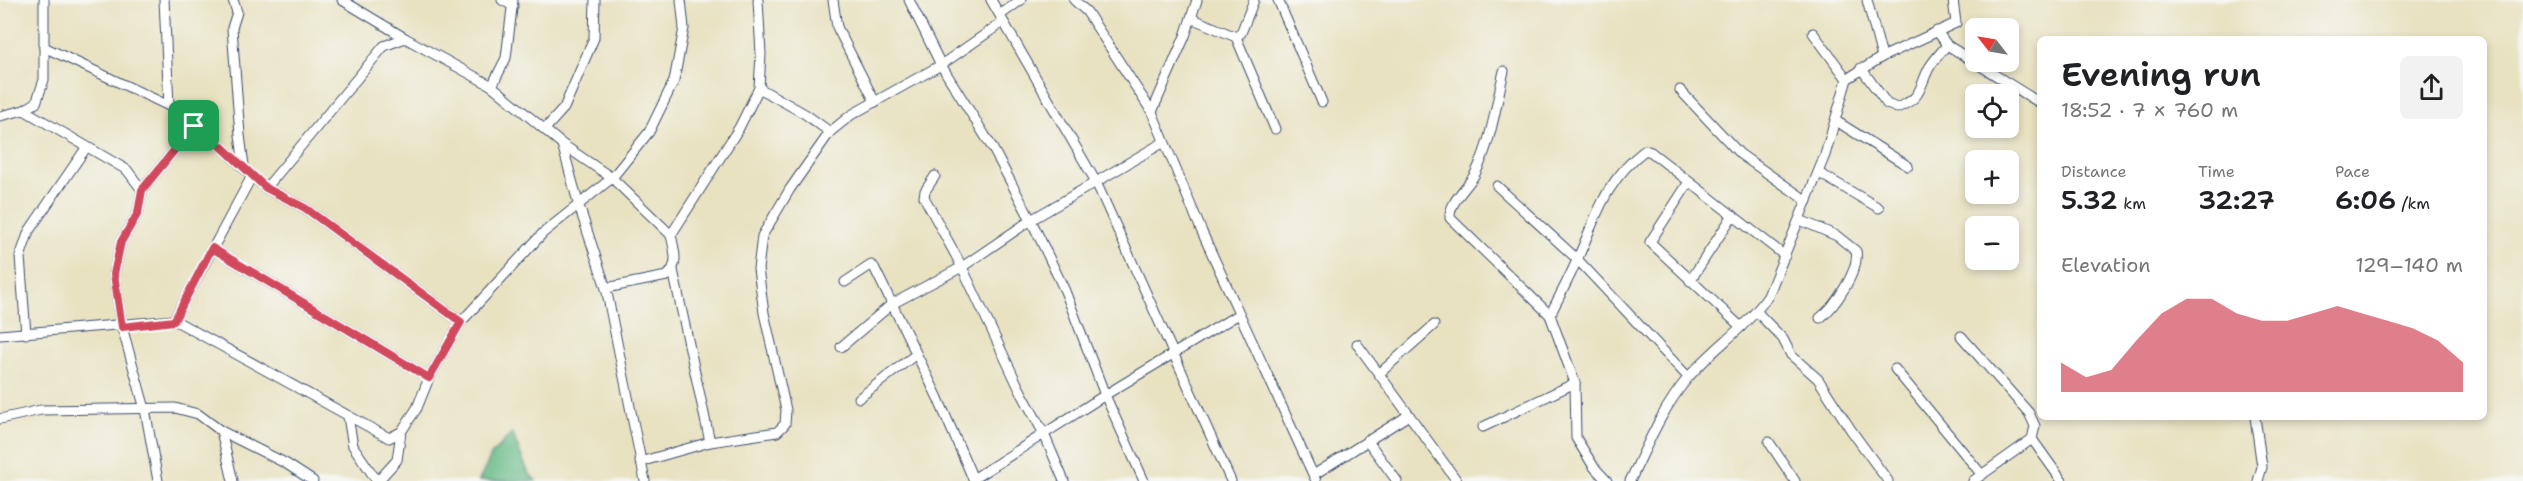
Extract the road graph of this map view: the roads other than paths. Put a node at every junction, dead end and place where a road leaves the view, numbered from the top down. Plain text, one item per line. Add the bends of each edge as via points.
1 (44, 0) edge
2 (164, 0) edge
3 (233, 0) edge
4 (342, 0) edge
5 (502, 0) edge
6 (595, 0) edge
7 (681, 0) edge
8 (758, 0) edge
9 (833, 0) edge
10 (909, 0) edge
11 (991, 0) edge
12 (1021, 0) edge
13 (1074, 0) edge
14 (1197, 0) edge
15 (1254, 0) edge
16 (1278, 0) edge
17 (1867, 0) edge
18 (1953, 0) edge
19 (513, 3) edge
20 (1191, 18) junction
21 (1002, 19) junction
22 (1937, 31) junction
23 (1813, 33) dead end
24 (1236, 37) junction
25 (405, 38) junction
26 (1947, 45) junction
27 (44, 47) junction
28 (1882, 57) junction
29 (941, 65) junction
30 (1860, 68) junction
31 (1504, 71) dead end
32 (1846, 79) junction
33 (492, 86) junction
34 (759, 88) junction
35 (1680, 90) dead end
36 (2037, 101) edge
37 (875, 102) junction
38 (1322, 102) dead end
39 (169, 106) junction
40 (24, 110) junction
41 (1152, 112) junction
42 (0, 116) edge
43 (1836, 120) junction
44 (194, 126) junction
45 (545, 129) junction
46 (1275, 129) dead end
47 (830, 132) junction
48 (1164, 142) junction
49 (562, 144) junction
50 (86, 148) junction
51 (244, 166) junction
52 (1908, 166) dead end
53 (1819, 173) junction
54 (252, 176) junction
55 (935, 176) dead end
56 (612, 178) junction
57 (1096, 182) junction
58 (1689, 182) junction
59 (1497, 186) dead end
60 (266, 188) junction
61 (142, 190) junction
62 (1807, 201) junction
63 (579, 206) junction
64 (1879, 208) dead end
65 (1733, 215) junction
66 (1031, 220) junction
67 (1800, 220) junction
68 (671, 235) junction
69 (212, 248) junction
70 (1785, 256) junction
71 (1577, 260) junction
72 (962, 267) junction
73 (673, 270) junction
74 (1690, 281) junction
75 (845, 282) dead end
76 (606, 288) junction
77 (892, 304) junction
78 (1757, 312) junction
79 (1239, 314) junction
80 (1550, 315) junction
81 (1820, 318) dead end
82 (174, 321) junction
83 (461, 322) junction
84 (1434, 325) dead end
85 (122, 327) junction
86 (1741, 327) junction
87 (26, 334) junction
88 (0, 335) edge
89 (1960, 336) dead end
90 (1357, 344) dead end
91 (842, 347) dead end
92 (1174, 352) junction
93 (915, 355) junction
94 (1895, 369) dead end
95 (1380, 373) junction
96 (1688, 377) junction
97 (429, 378) junction
98 (1575, 384) junction
99 (1105, 395) junction
100 (859, 398) dead end
101 (145, 409) junction
102 (1409, 415) junction
103 (348, 417) junction
104 (0, 419) edge
105 (2255, 420) edge
106 (1483, 427) dead end
107 (221, 431) junction
108 (401, 432) junction
109 (1044, 434) junction
110 (2032, 438) junction
111 (1367, 440) junction
112 (710, 442) junction
113 (1769, 442) dead end
114 (640, 462) junction
115 (1982, 475) junction
116 (1316, 478) edge
117 (974, 480) edge
118 (158, 481) edge
119 (233, 481) edge
120 (313, 481) edge
121 (377, 481) edge
122 (645, 481) edge
123 (1064, 481) edge
124 (1144, 481) edge
125 (1231, 481) edge
126 (1397, 481) edge
127 (1457, 481) edge
128 (1607, 481) edge
129 (1630, 481) edge
130 (1795, 481) edge
131 (1888, 481) edge
132 (1973, 481) edge
133 (2062, 481) edge
134 (2259, 481) edge

1 - 27 street
2 - 39 street
3 - 51 street via 237,12 232,28
4 - 25 street
5 - 19 street
6 - 45 street via 594,38 564,108
7 - 56 street via 684,28 674,81 649,132
8 - 34 street
9 - 37 street via 837,27
10 - 29 street
11 - 21 street
12 - 21 street
13 - 41 street via 1087,12
14 - 20 street
15 - 24 street
16 - 38 street
17 - 28 street
18 - 22 street via 1956,23
19 - 33 street via 506,58
20 - 24 street
20 - 41 street
21 - 29 street
21 - 57 street
22 - 26 street
22 - 28 street
23 - 32 street
24 - 46 street
25 - 33 street
25 - 60 street via 384,46
26 - 30 street via 1929,68 1923,87 1910,102 1897,108 1887,104
26 - 36 street
27 - 39 street
27 - 40 street via 44,80 36,103
28 - 30 street
29 - 37 street
29 - 66 street
30 - 32 street
31 - 80 street via 1489,136 1475,174 1452,207 1450,218
32 - 43 street
33 - 45 street
34 - 47 street
34 - 68 street via 740,128
35 - 62 street via 1740,154
37 - 47 street
39 - 44 street
40 - 42 street
40 - 50 street
41 - 48 street
43 - 52 street
43 - 53 street
44 - 51 street
44 - 61 street
45 - 49 street
47 - 112 street via 762,236 758,269 786,410 785,424 777,432
48 - 57 street
48 - 79 street
49 - 56 street
49 - 63 street
50 - 61 street via 127,170
50 - 87 street via 29,231 20,257
51 - 54 street
53 - 62 street
53 - 64 street
54 - 60 street
54 - 69 street
55 - 72 street via 924,197
56 - 63 street
56 - 68 street
57 - 66 street
57 - 92 street
58 - 65 street
58 - 71 street via 1645,150 1608,189
58 - 74 street via 1650,242
59 - 71 street
60 - 83 street via 305,208
61 - 85 street via 138,213 121,242 114,274
62 - 67 street
63 - 76 street
63 - 83 street via 543,233
65 - 70 street
65 - 74 street
66 - 72 street
66 - 99 street via 1065,291
67 - 70 street
67 - 81 street via 1837,236 1857,251 1858,258 1840,296
68 - 73 street via 676,262
69 - 82 street
69 - 97 street
70 - 78 street
71 - 80 street
71 - 96 street
72 - 77 street
72 - 109 street
73 - 76 street via 666,276
73 - 112 street
74 - 86 street
75 - 77 street via 871,264
76 - 114 street
77 - 91 street
77 - 93 street
78 - 86 street
78 - 131 street via 1783,339 1791,355 1818,379
79 - 92 street
79 - 116 street
80 - 98 street
82 - 85 street
82 - 103 street
83 - 97 street
84 - 95 street
85 - 87 street
85 - 101 street
86 - 96 street
87 - 88 street
89 - 110 street via 2030,413 2035,426
90 - 95 street
92 - 99 street
92 - 125 street
93 - 100 street
93 - 117 street
94 - 115 street
95 - 102 street
96 - 129 street via 1669,403
97 - 108 street via 417,408
98 - 106 street
98 - 128 street via 1576,438
99 - 109 street
99 - 124 street
101 - 104 street via 40,410
101 - 107 street via 175,408 198,414
101 - 118 street
102 - 111 street
102 - 127 street
103 - 108 street via 389,438
103 - 121 street via 353,446
105 - 134 street via 2262,467
107 - 119 street
107 - 120 street
108 - 121 street via 397,460
109 - 117 street
109 - 123 street
110 - 115 street
110 - 133 street
111 - 116 street
111 - 126 street
112 - 114 street
113 - 130 street
114 - 122 street
115 - 132 street

